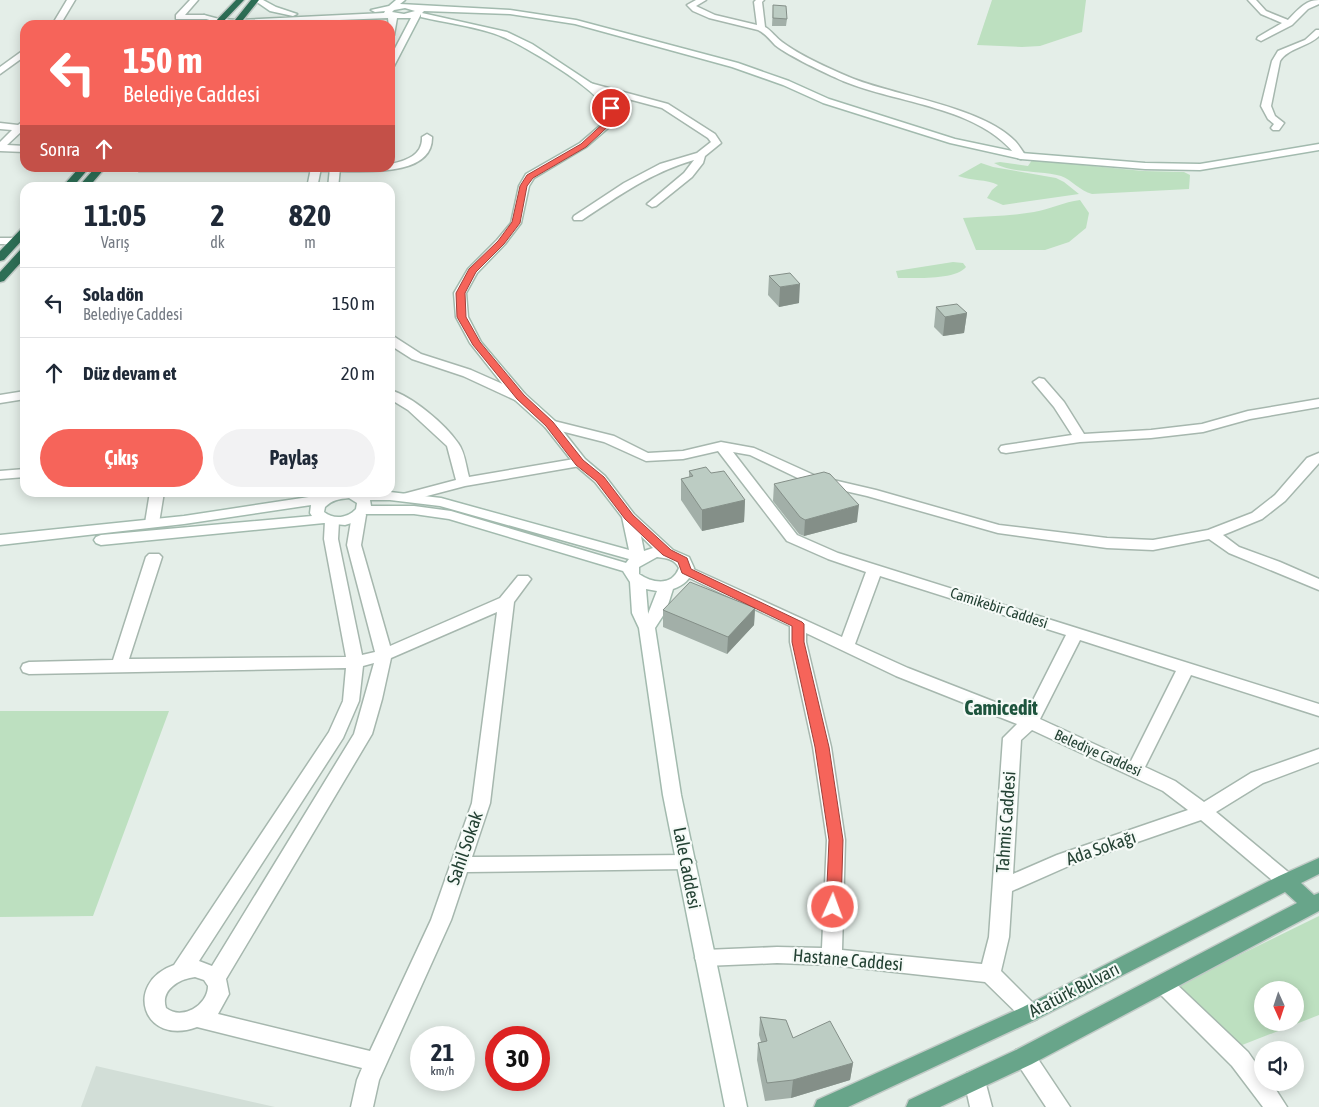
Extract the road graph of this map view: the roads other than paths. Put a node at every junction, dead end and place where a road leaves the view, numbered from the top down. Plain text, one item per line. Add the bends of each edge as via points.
1 (72, 0) edge
2 (194, 0) edge
3 (240, 0) edge
4 (257, 0) edge
5 (400, 0) edge
6 (447, 0) edge
7 (702, 0) edge
8 (750, 0) edge
9 (1252, 0) edge
10 (1319, 1) edge
11 (760, 3) edge
12 (1303, 3) edge
13 (418, 7) edge
14 (392, 12) junction
15 (228, 13) junction
16 (246, 13) junction
17 (204, 16) junction
18 (292, 17) junction
19 (59, 20) edge
20 (212, 20) edge
21 (221, 20) edge
22 (240, 20) edge
23 (268, 20) edge
24 (279, 20) edge
25 (393, 20) edge
26 (1289, 23) junction
27 (761, 28) junction
28 (1319, 32) edge
29 (1260, 39) dead end
30 (395, 55) edge
31 (20, 56) edge
32 (0, 72) edge
33 (590, 86) junction
34 (0, 126) edge
35 (20, 126) edge
36 (1276, 128) dead end
37 (20, 130) edge
38 (427, 137) dead end
39 (1319, 147) edge
40 (0, 148) edge
41 (20, 149) edge
42 (700, 155) junction
43 (1021, 156) junction
44 (395, 166) edge
45 (80, 172) edge
46 (96, 172) edge
47 (71, 182) edge
48 (87, 182) edge
49 (652, 204) dead end
50 (578, 218) dead end
51 (20, 237) edge
52 (0, 241) edge
53 (16, 241) junction
54 (20, 257) edge
55 (0, 258) edge
56 (0, 279) edge
57 (395, 343) edge
58 (1039, 382) dead end
59 (20, 396) edge
60 (395, 397) edge
61 (520, 397) junction
62 (0, 399) edge
63 (406, 404) junction
64 (1318, 404) edge
65 (395, 409) edge
66 (550, 424) junction
67 (1080, 438) junction
68 (721, 446) junction
69 (1006, 449) dead end
70 (1319, 458) edge
71 (580, 462) junction
72 (20, 473) edge
73 (0, 475) edge
74 (464, 482) junction
75 (395, 496) edge
76 (156, 497) edge
77 (320, 497) edge
78 (325, 497) edge
79 (359, 497) edge
80 (408, 497) junction
81 (361, 513) junction
82 (629, 517) junction
83 (328, 520) junction
84 (152, 524) junction
85 (1212, 534) junction
86 (0, 540) edge
87 (0, 550) edge
88 (667, 553) junction
89 (154, 557) dead end
90 (635, 569) junction
91 (875, 569) junction
92 (686, 571) junction
93 (523, 579) dead end
94 (1319, 585) edge
95 (666, 586) junction
96 (506, 602) junction
97 (798, 624) junction
98 (647, 628) junction
99 (1076, 632) junction
100 (846, 647) junction
101 (384, 655) junction
102 (355, 662) junction
103 (119, 664) junction
104 (29, 668) dead end
105 (1186, 668) junction
106 (1319, 710) edge
107 (1030, 722) junction
108 (1319, 755) edge
109 (1135, 770) junction
110 (1203, 811) junction
111 (686, 862) junction
112 (1319, 865) edge
113 (459, 866) junction
114 (1286, 881) junction
115 (1002, 887) junction
116 (1316, 903) edge
117 (832, 957) junction
118 (705, 958) junction
119 (182, 970) junction
120 (990, 974) junction
121 (216, 978) junction
122 (1163, 984) junction
123 (1030, 1014) junction
124 (198, 1018) junction
125 (1024, 1057) junction
126 (376, 1062) junction
127 (975, 1080) junction
128 (362, 1107) edge
129 (736, 1107) edge
130 (825, 1107) edge
131 (917, 1107) edge
132 (981, 1107) edge
133 (1059, 1107) edge
134 (1276, 1107) edge

1 - 19 street
2 - 17 street via 179,17
3 - 15 highway
4 - 16 highway
4 - 18 street
5 - 14 street
6 - 13 street
7 - 27 street via 691,5 694,10
8 - 11 street
9 - 26 street via 1263,13
10 - 12 street
11 - 27 street
12 - 26 street
13 - 14 street via 405,6
13 - 30 street
13 - 33 street via 504,34 529,46
13 - 43 street via 510,12 576,22 735,65 826,100 953,141
14 - 18 street
14 - 25 street
15 - 16 street
15 - 17 street
15 - 21 highway
16 - 18 street
16 - 22 highway
17 - 20 street
18 - 23 street
18 - 24 street
26 - 29 street
27 - 43 street via 778,42 854,82 984,125 1006,136
28 - 36 street via 1308,42 1281,53 1276,61 1266,106 1271,117 1279,123
31 - 32 street
33 - 42 street via 665,106 703,128 716,143
33 - 61 street via 611,108 613,119 583,145 530,176 524,186 516,223 472,271 460,293 462,317 476,343
34 - 35 street
37 - 40 street
38 - 44 street via 421,156
39 - 43 street via 1200,167
40 - 41 street
42 - 49 street via 688,175
42 - 50 street via 663,166
45 - 47 highway
46 - 48 highway
51 - 53 highway
52 - 53 street
53 - 55 highway
54 - 56 highway
57 - 61 street via 415,357 466,373
58 - 67 street
59 - 62 street
60 - 63 street
61 - 66 street
63 - 65 street
63 - 74 street via 432,422 453,445
64 - 67 street via 1248,415 1204,428
66 - 68 street via 609,439 646,458 683,455
66 - 71 street
67 - 69 street
68 - 85 street via 754,452 811,479 998,529 1153,546
68 - 91 street, Camikebir Caddesi via 792,538 833,556
70 - 85 street via 1312,461 1280,498 1258,516
71 - 74 street
71 - 82 street via 600,479
72 - 73 street
74 - 80 street
75 - 80 street
76 - 84 street
77 - 84 street
78 - 83 street via 317,510
79 - 81 street via 364,502
80 - 90 street via 441,502
81 - 83 street via 342,521
81 - 90 street via 414,510 451,515
81 - 101 street via 354,545
82 - 88 street
82 - 90 street, Lale Caddesi
83 - 87 street via 233,526
83 - 102 street
84 - 86 street
85 - 94 street via 1234,550
88 - 90 street via 647,554
88 - 92 street via 683,560
89 - 103 street
90 - 95 street via 656,587
90 - 98 street, Lale Caddesi via 640,613
91 - 99 street, Camikebir Caddesi
91 - 100 street
92 - 95 street via 683,579
92 - 97 street, Belediye Caddesi
93 - 96 street, Sahil Sokak
95 - 98 street via 658,611
96 - 101 street
96 - 113 street, Sahil Sokak via 480,802
97 - 100 street, Belediye Caddesi
97 - 117 street via 798,642 822,747 836,840
98 - 111 street, Lale Caddesi via 672,795
99 - 105 street, Camikebir Caddesi
99 - 107 street, Tahmis Caddesi
100 - 107 street, Belediye Caddesi
101 - 102 street
101 - 121 street via 363,734
102 - 103 street
102 - 119 street via 351,701 337,734
103 - 104 street
105 - 106 street, Camikebir Caddesi
105 - 109 street
107 - 109 street, Belediye Caddesi
107 - 115 street, Tahmis Caddesi via 1012,738
108 - 110 street, Ada Sokağı via 1257,778
109 - 110 street, Belediye Caddesi via 1169,786
110 - 114 street, Belediye Caddesi
110 - 115 street, Ada Sokağı via 1064,860
111 - 113 street
111 - 118 street, Lale Caddesi
112 - 114 main road, Atatürk Bulvarı
113 - 126 street, Sahil Sokak via 441,920
114 - 116 main road
114 - 123 main road, Atatürk Bulvarı
115 - 120 street, Tahmis Caddesi via 999,937
116 - 122 main road
117 - 118 street, Hastane Caddesi
117 - 120 street, Hastane Caddesi
118 - 129 street, Lale Caddesi
119 - 121 street via 196,968 208,971
119 - 124 street via 159,986 154,1008 160,1017 171,1022
120 - 123 street
121 - 124 street via 219,988 217,999 210,1010
122 - 125 main road
122 - 134 street via 1240,1059
123 - 130 main road, Atatürk Bulvarı
124 - 126 street
125 - 127 main road
125 - 133 street
126 - 128 street, Sahil Sokak
127 - 131 main road
127 - 132 street

